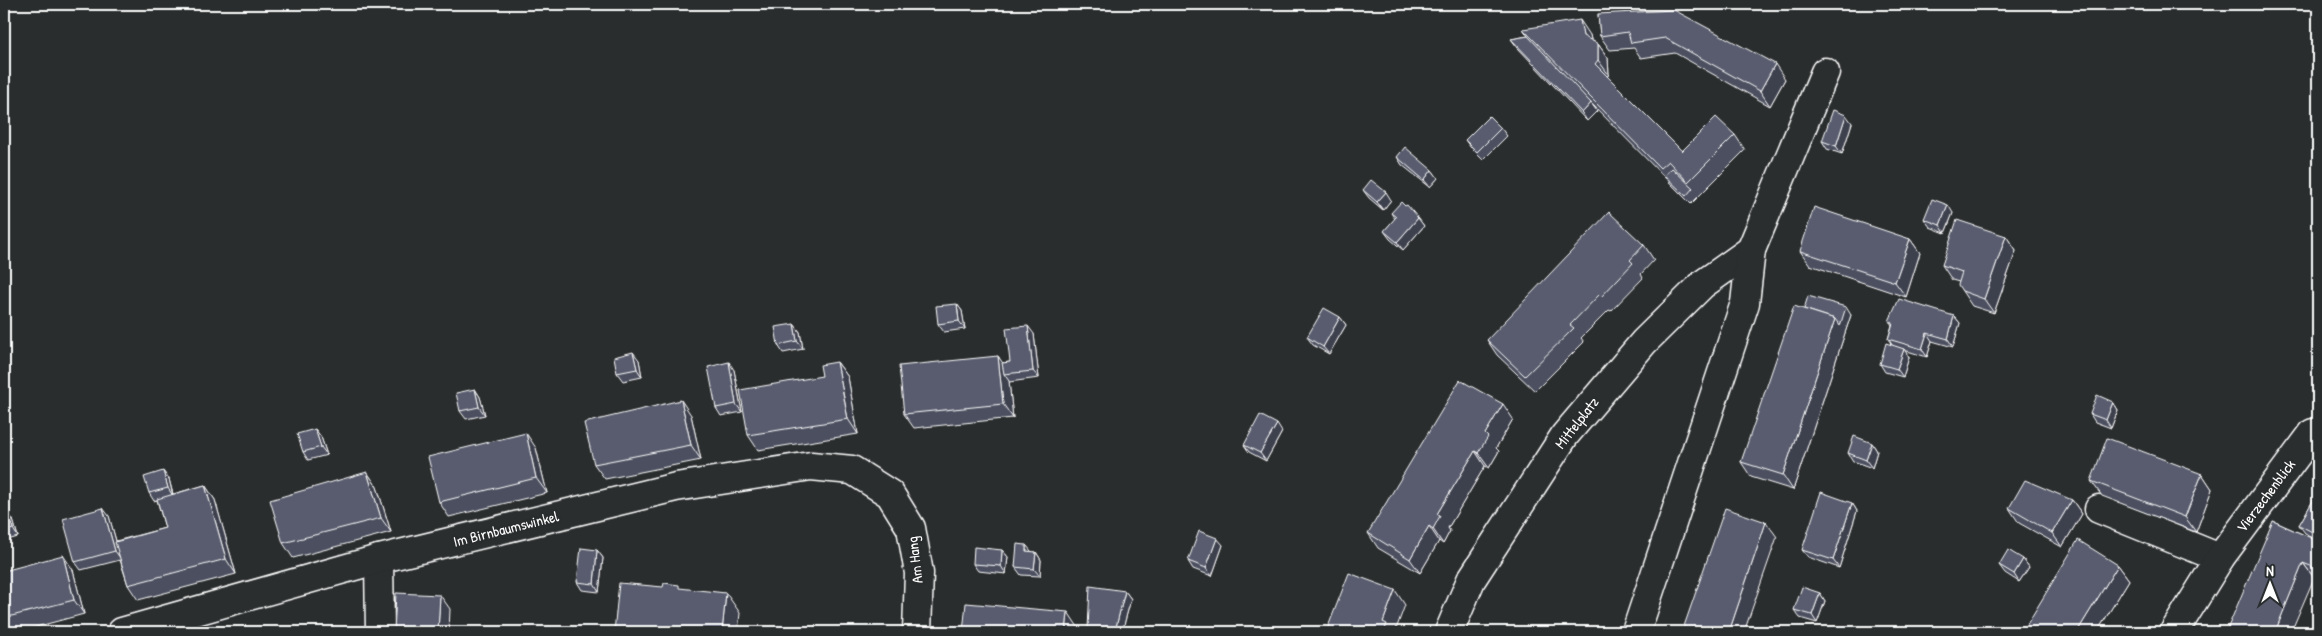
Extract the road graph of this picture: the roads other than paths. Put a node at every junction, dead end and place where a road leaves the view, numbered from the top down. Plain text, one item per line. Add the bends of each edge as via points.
1 (1825, 72) dead end
2 (1751, 250) junction
3 (2313, 433) dead end
4 (890, 494) joint
5 (2099, 509) dead end
6 (2220, 558) junction
7 (379, 559) junction
8 (122, 632) edge
9 (380, 632) edge
10 (916, 632) edge
11 (1449, 632) edge
12 (1636, 632) edge
13 (2174, 632) edge

1 - 2 street
2 - 11 street, Mittelplatz via 1703,284 1644,342 1565,435 1471,580
2 - 12 street via 1742,312
3 - 6 street, Vierzechenblick
4 - 7 street, Im Birnbaumswinkel via 852,470 811,466 676,487
4 - 10 street, Am Hang via 911,528 919,573
5 - 6 street
6 - 13 street, Vierzechenblick
7 - 8 street, Im Birnbaumswinkel
7 - 9 street

